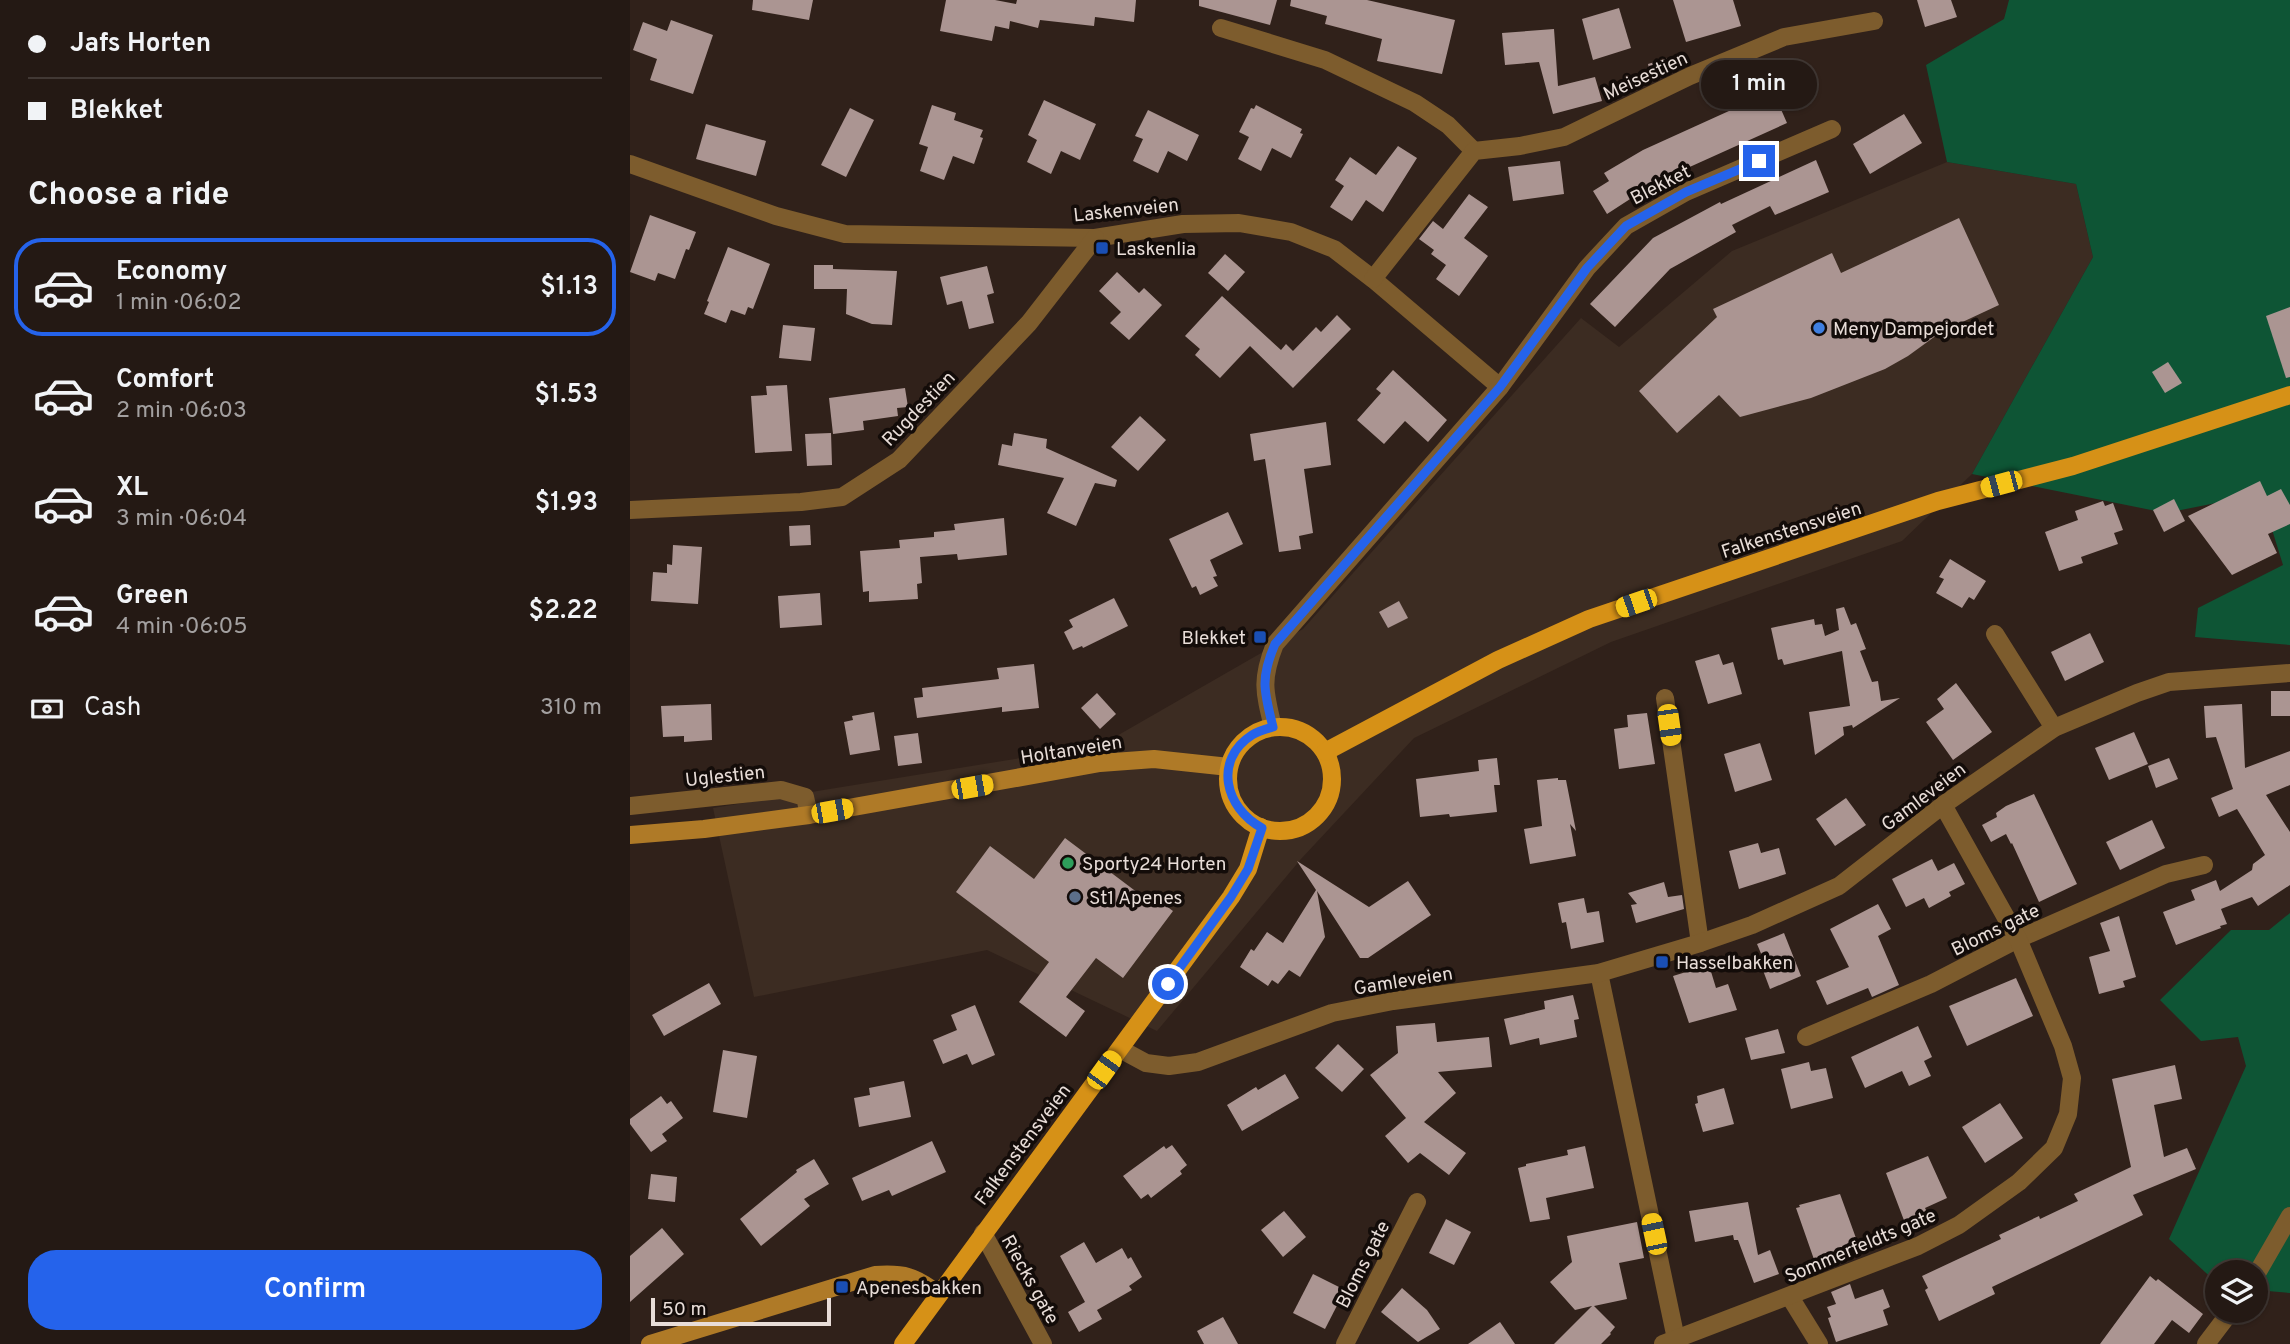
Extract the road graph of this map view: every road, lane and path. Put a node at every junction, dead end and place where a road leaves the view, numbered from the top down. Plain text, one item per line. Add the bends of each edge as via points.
1 (1874, 21) dead end
2 (1221, 28) dead end
3 (1832, 129) dead end
4 (1474, 151) junction
5 (630, 164) edge
6 (1095, 237) junction
7 (1373, 279) junction
8 (1500, 387) junction
9 (2290, 396) edge
10 (630, 510) edge
11 (1995, 634) dead end
12 (2290, 673) edge
13 (1665, 698) dead end
14 (1273, 727) junction
15 (2054, 728) junction
16 (1325, 752) junction
17 (1229, 767) junction
18 (1942, 805) junction
19 (630, 806) edge
20 (809, 815) junction
21 (1262, 828) junction
22 (630, 835) edge
23 (2204, 865) dead end
24 (2018, 939) junction
25 (1700, 943) junction
26 (1599, 973) junction
27 (1806, 1038) dead end
28 (1120, 1049) junction
29 (1417, 1202) dead end
30 (2290, 1216) edge
31 (982, 1233) junction
32 (2265, 1260) edge
33 (937, 1294) junction
34 (1790, 1297) junction
35 (2222, 1323) edge
36 (1669, 1341) edge
37 (650, 1344) edge
38 (903, 1344) edge
39 (1043, 1344) edge
40 (1345, 1344) edge
41 (1819, 1344) edge
42 (2206, 1344) edge

1 - 4 street, Meisestien via 1784,37 1564,137
2 - 4 street via 1325,60 1415,103 1448,125
3 - 8 street, Blekket via 1686,192 1626,226 1587,268
4 - 7 street
5 - 6 street, Laskenveien via 776,216 845,234
6 - 7 street, Laskenveien via 1182,224 1239,223 1291,232 1334,249
6 - 10 street, Rugdestien via 1029,323 899,460 842,497
7 - 8 street, Laskenveien
8 - 14 street, Blekket via 1275,644 1266,665 1264,689
9 - 16 main road, Falkenstensveien via 2073,466 1938,502 1589,619 1498,660
11 - 15 street
12 - 15 street, Gamleveien via 2169,682
13 - 25 street
14 - 16 main road via 1303,732
14 - 17 main road via 1253,734 1238,748
15 - 18 street, Gamleveien
16 - 21 main road via 1332,783 1320,813 1293,829
17 - 20 main road, Holtanveien via 1154,759 1100,763
17 - 21 main road via 1234,803
18 - 24 street, Sommerfeldts gate
18 - 25 street, Gamleveien via 1839,886
19 - 20 street, Uglestien via 781,790 805,797
20 - 22 main road, Holtanveien
21 - 28 main road, Falkenstensveien via 1248,869 1231,897
23 - 24 street, Bloms gate via 2166,874
24 - 27 street, Bloms gate via 1931,984
24 - 34 street, Sommerfeldts gate via 2072,1078 2068,1114 2054,1148 2020,1182 1959,1225
25 - 26 street, Gamleveien
26 - 28 street, Gamleveien via 1332,1013 1198,1062 1146,1063
26 - 36 street
28 - 31 main road, Falkenstensveien
29 - 40 street, Bloms gate
30 - 32 street
31 - 33 main road, Falkenstensveien
31 - 39 street, Riecks gate
33 - 37 main road via 909,1276 875,1275
33 - 38 main road, Falkenstensveien
34 - 36 street, Sommerfeldts gate
34 - 41 street
35 - 42 street

